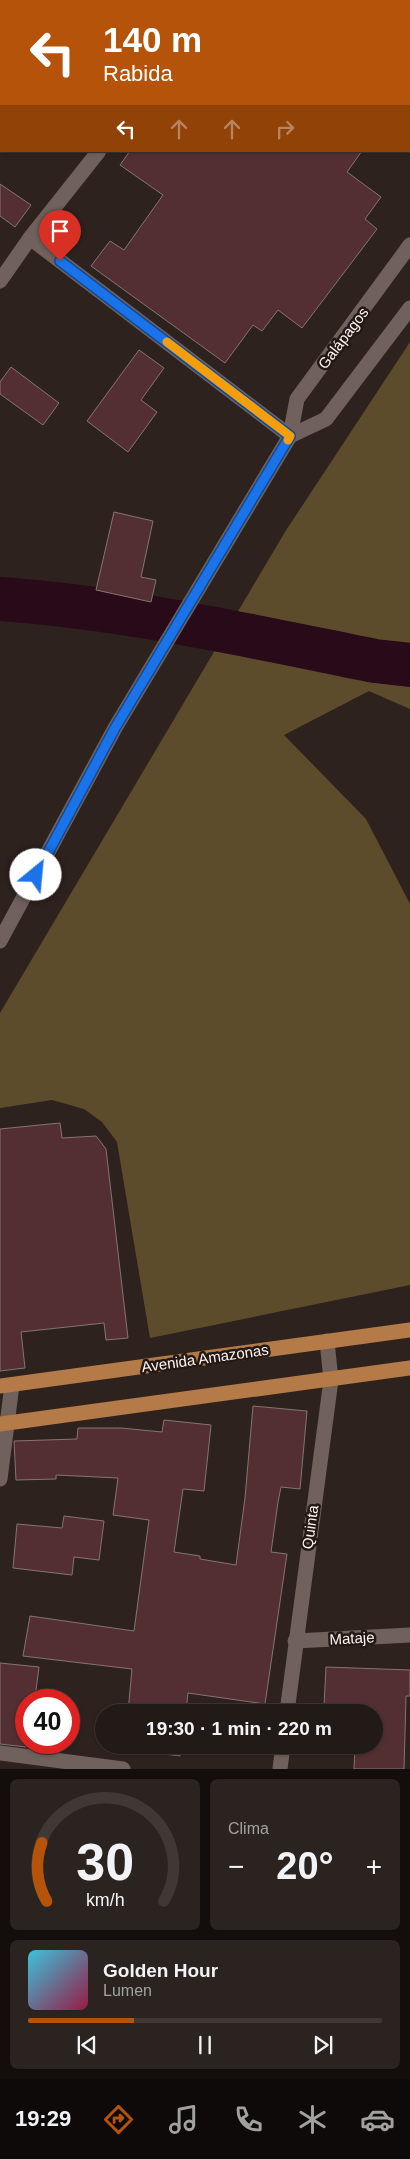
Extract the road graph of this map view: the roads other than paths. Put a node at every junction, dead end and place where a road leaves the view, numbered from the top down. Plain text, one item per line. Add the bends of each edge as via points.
1 (99, 152) edge
2 (30, 238) junction
3 (410, 245) edge
4 (0, 281) edge
5 (410, 308) edge
6 (290, 436) junction
7 (0, 941) edge
8 (410, 1330) edge
9 (326, 1341) junction
10 (410, 1368) edge
11 (331, 1380) junction
12 (6, 1386) edge
13 (3, 1424) edge
14 (0, 1479) edge
15 (410, 1635) edge
16 (295, 1641) junction
17 (287, 1704) edge
18 (0, 1753) edge
19 (282, 1754) edge
20 (123, 1769) edge
21 (280, 1769) edge

1 - 2 street
2 - 4 street
2 - 6 street
3 - 6 street, Galápagos via 297,399
5 - 6 street via 326,419
6 - 7 street, Galápagos via 115,728
8 - 9 main road, Avenida Amazonas
9 - 11 street, Quinta
9 - 12 main road, Avenida Amazonas
10 - 11 main road
11 - 13 main road
11 - 16 street, Quinta
12 - 13 street
13 - 14 street
15 - 16 street, Mataje
16 - 17 street, Quinta
18 - 20 street
19 - 21 street

